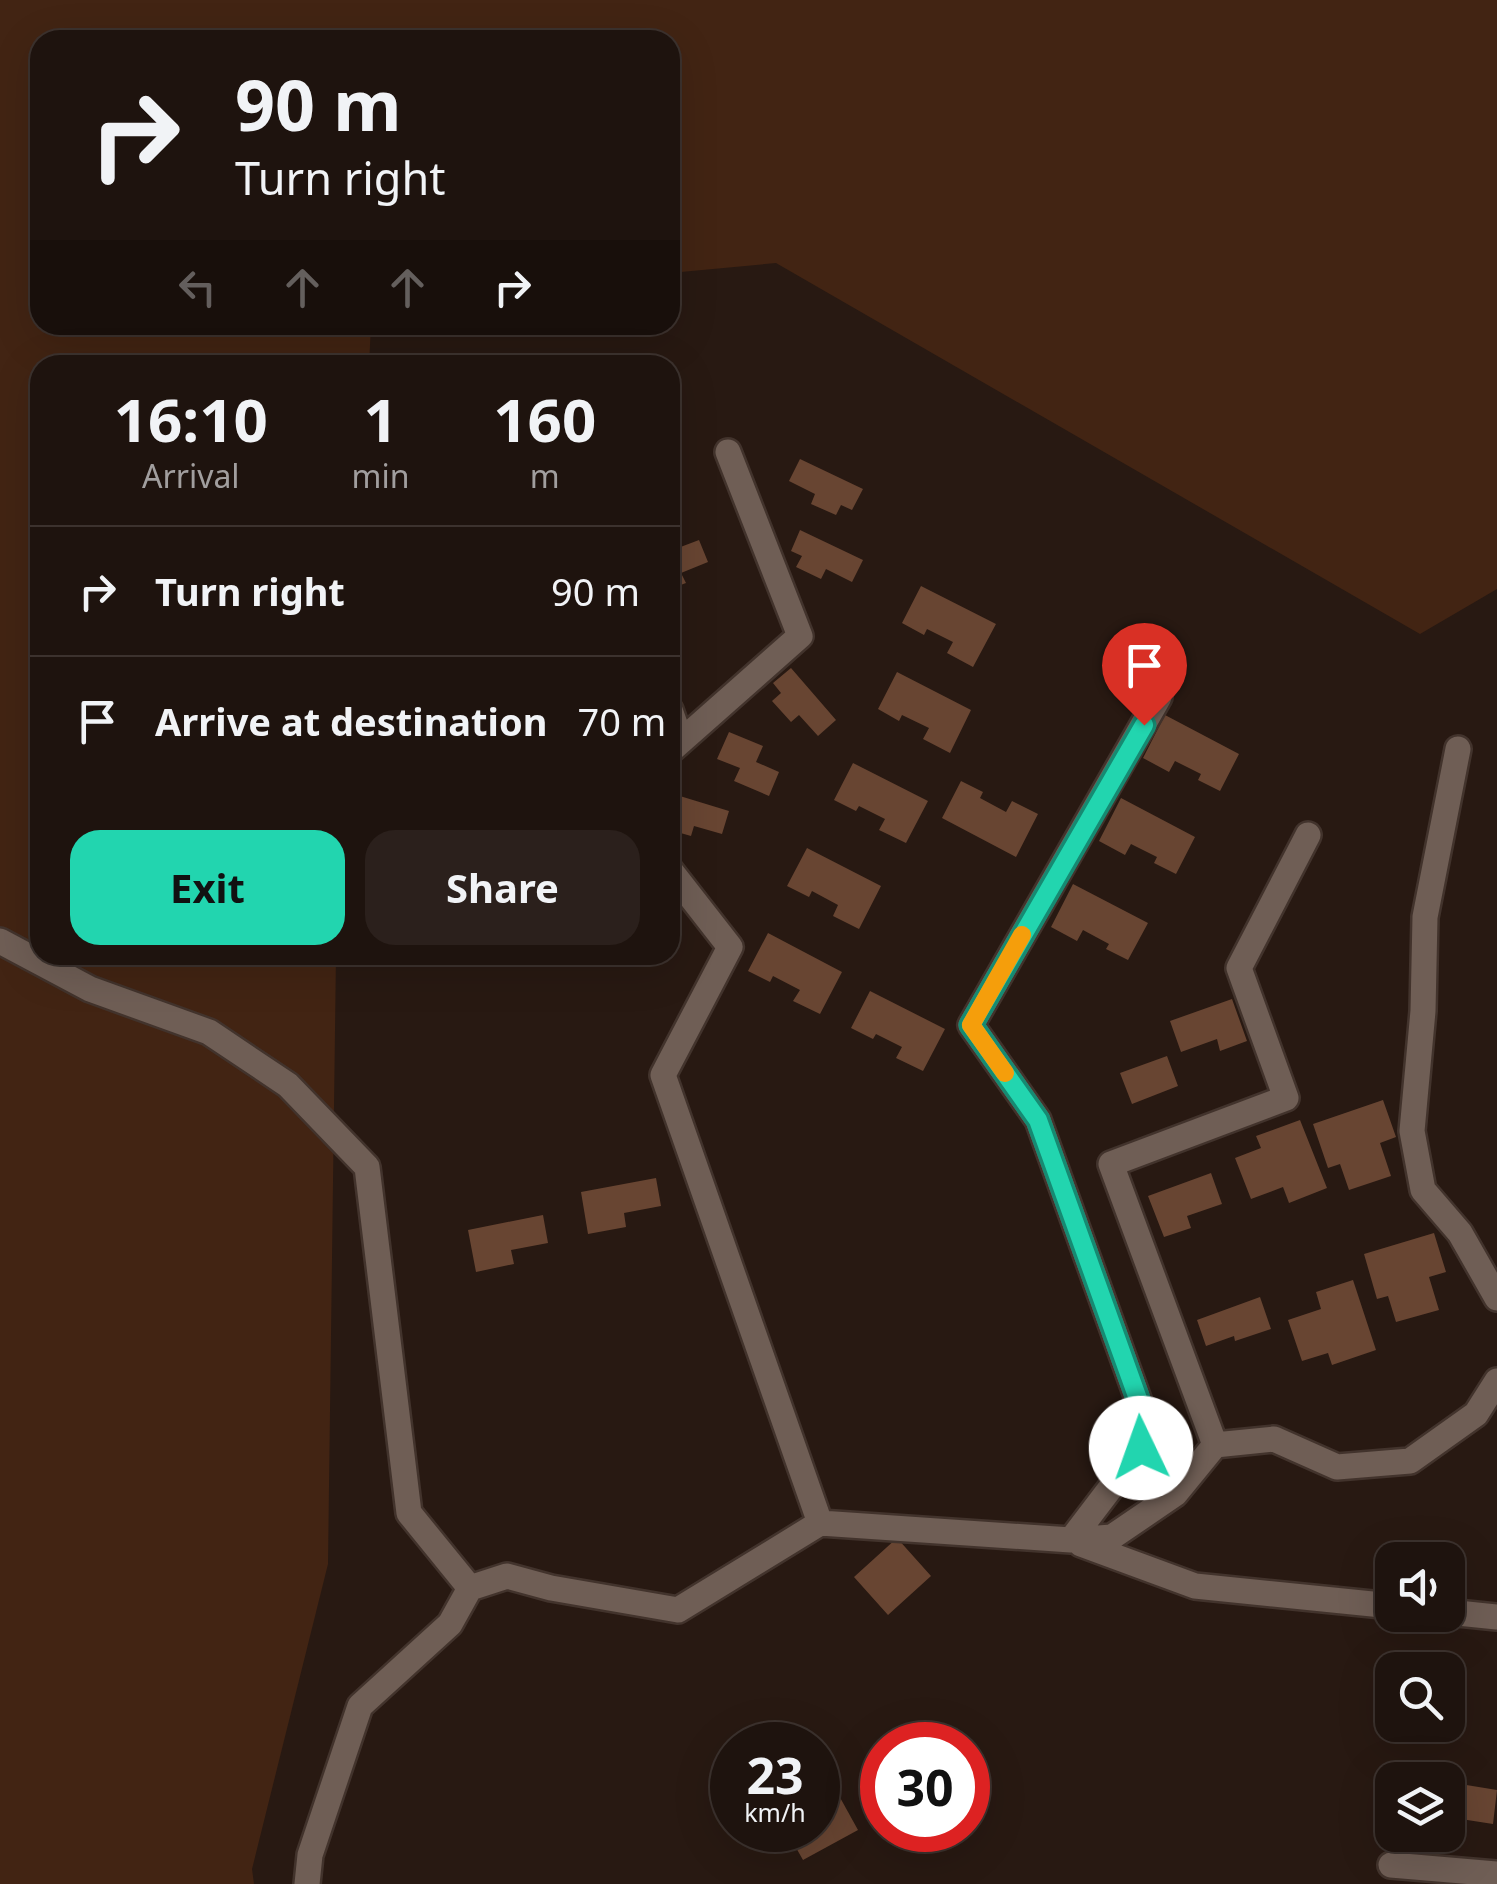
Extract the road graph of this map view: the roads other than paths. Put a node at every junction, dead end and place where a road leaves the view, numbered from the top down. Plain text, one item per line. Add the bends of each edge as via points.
1 (728, 452) dead end
2 (1160, 697) dead end
3 (680, 742) edge
4 (1458, 749) dead end
5 (1308, 835) dead end
6 (680, 883) edge
7 (0, 941) edge
8 (30, 957) edge
9 (45, 965) edge
10 (1497, 1298) edge
11 (1497, 1381) edge
12 (1214, 1446) junction
13 (820, 1523) junction
14 (1071, 1540) junction
15 (470, 1588) junction
16 (1375, 1604) edge
17 (1465, 1614) edge
18 (1497, 1617) edge
19 (1391, 1865) dead end
20 (1497, 1874) edge
21 (308, 1884) edge

1 - 3 street via 800,636
2 - 14 street via 971,1025 1038,1120 1142,1410 1141,1448
4 - 10 street via 1425,917 1412,1131 1422,1190 1460,1233
5 - 12 street via 1239,968 1286,1098 1111,1164
6 - 13 street via 730,948 663,1075
7 - 8 street
9 - 15 street via 90,989 209,1032 288,1085 367,1167 409,1513
11 - 12 street via 1476,1414 1410,1461 1337,1467 1274,1439
12 - 14 street via 1175,1494 1112,1537
13 - 14 street
13 - 15 street via 678,1610 507,1576
14 - 16 street via 1195,1586
15 - 21 street via 450,1624 360,1706 310,1855
17 - 18 street
19 - 20 street

